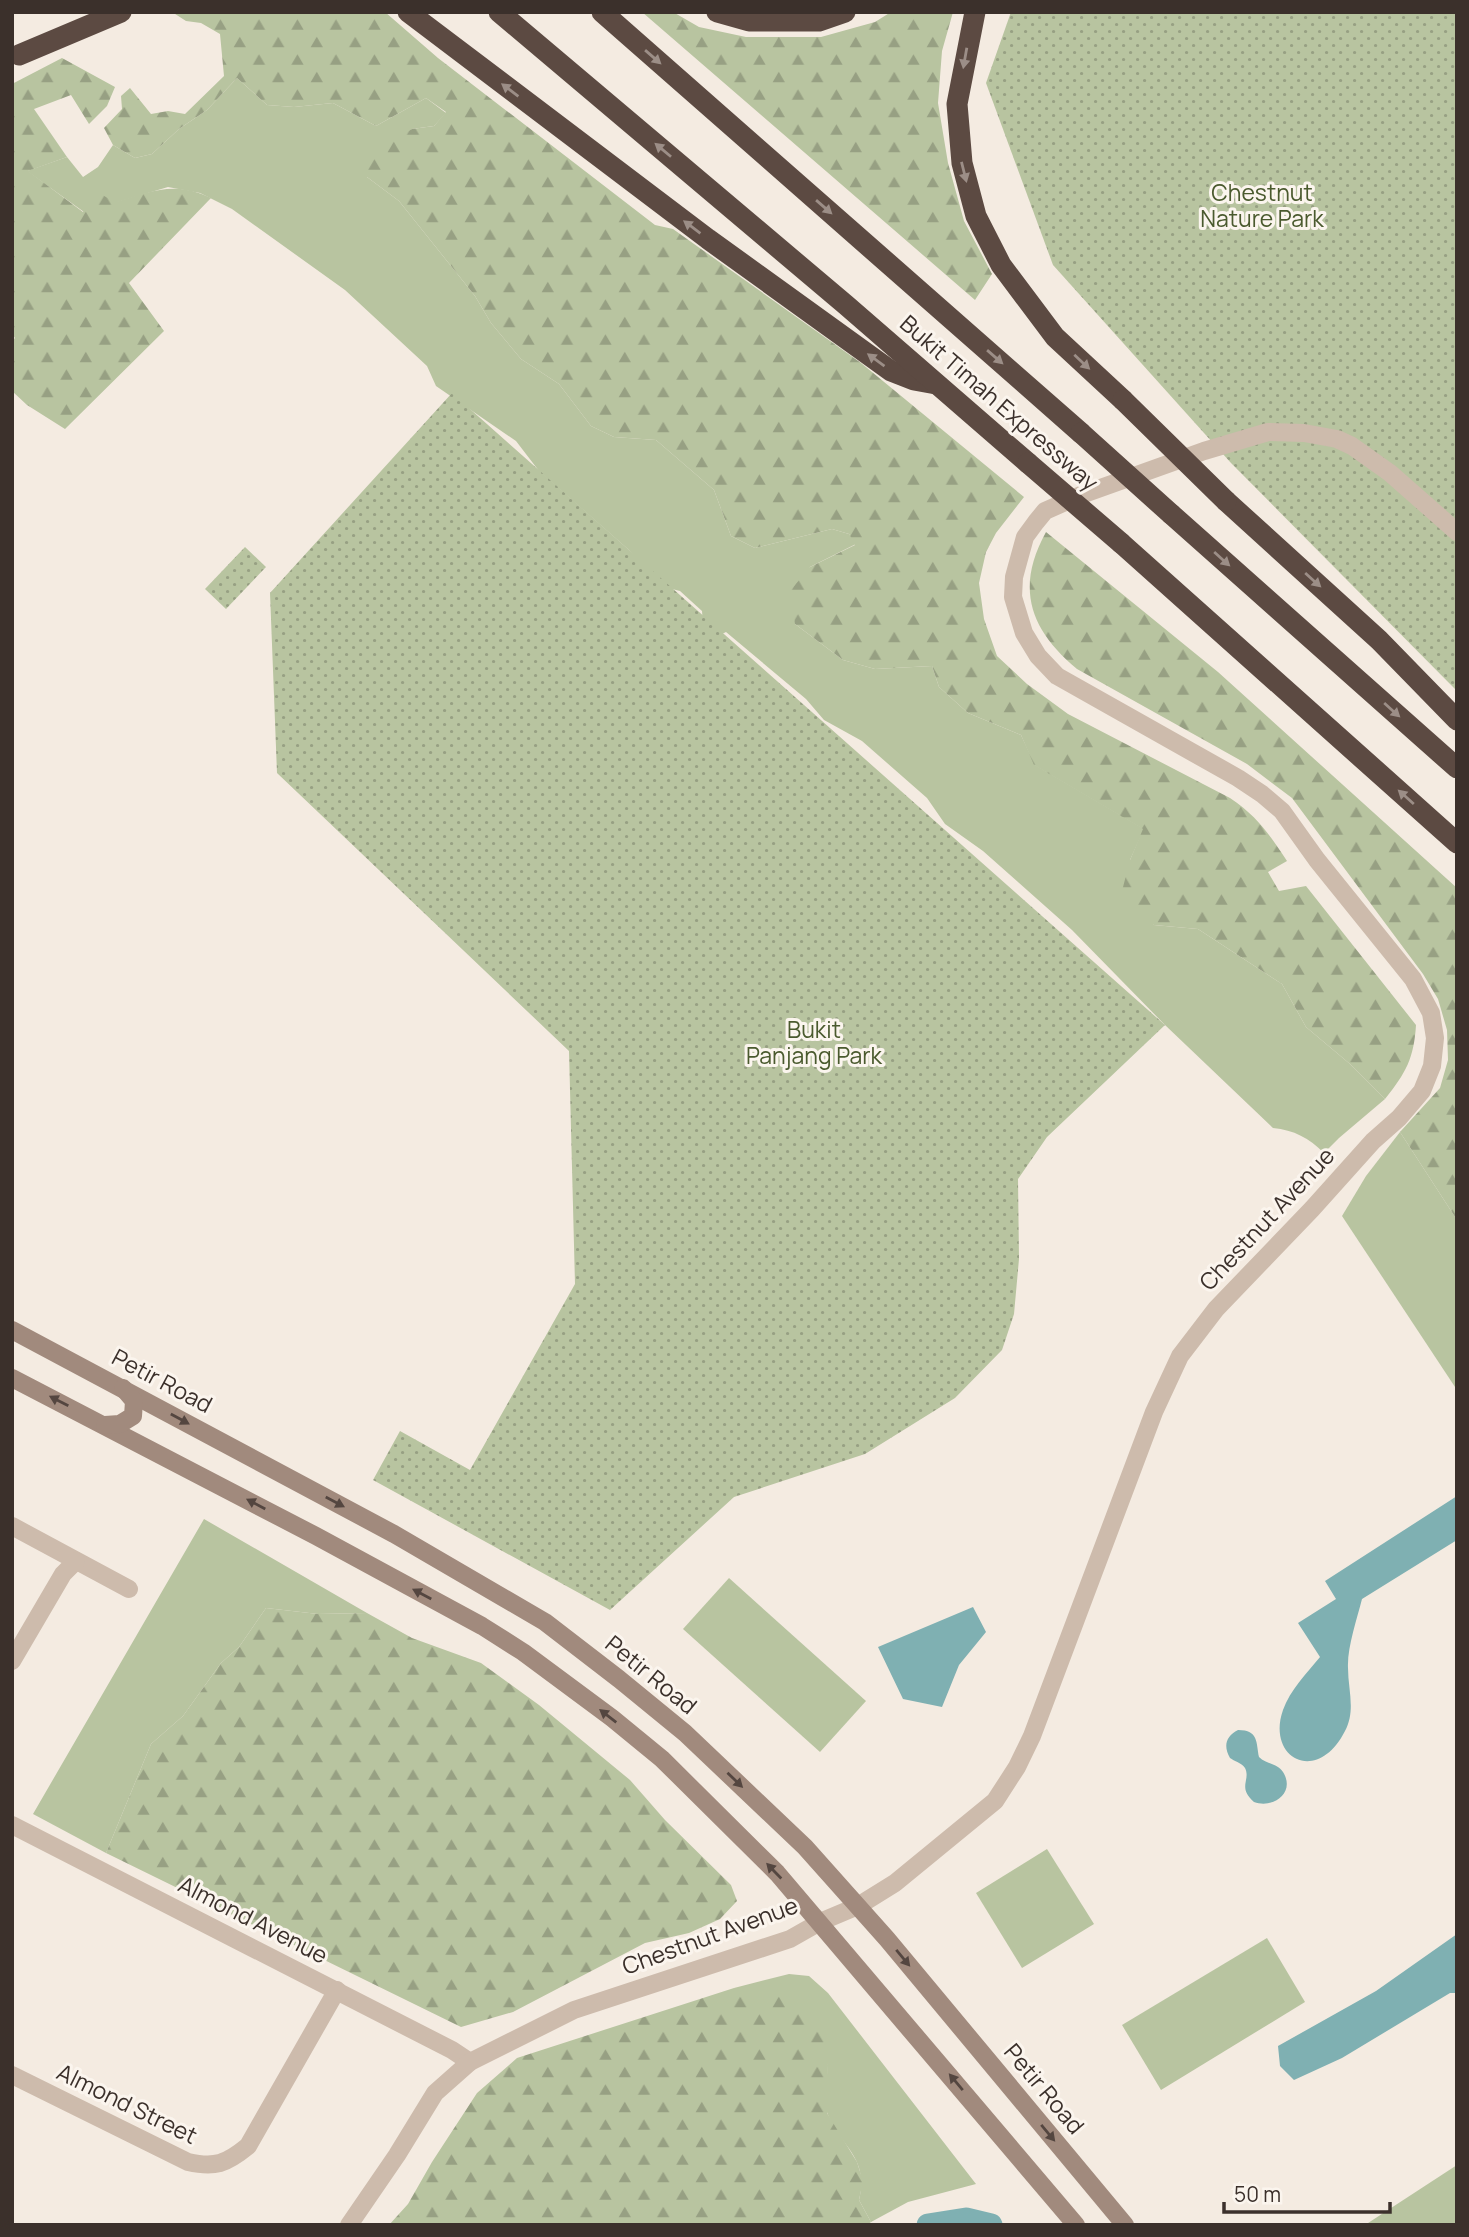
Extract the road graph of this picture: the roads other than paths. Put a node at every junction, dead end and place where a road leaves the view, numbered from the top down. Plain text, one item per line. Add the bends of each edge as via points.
1 (92, 12) edge
2 (121, 12) edge
3 (408, 12) edge
4 (499, 12) edge
5 (602, 12) edge
6 (717, 12) edge
7 (845, 12) edge
8 (975, 12) edge
9 (939, 384) junction
10 (1457, 532) edge
11 (1457, 720) edge
12 (1457, 768) edge
13 (1457, 843) edge
14 (12, 1330) edge
15 (12, 1378) edge
16 (120, 1386) junction
17 (105, 1425) junction
18 (12, 1526) edge
19 (76, 1561) junction
20 (129, 1589) dead end
21 (12, 1661) edge
22 (12, 1825) edge
23 (858, 1906) junction
24 (820, 1922) junction
25 (337, 1990) junction
26 (470, 2062) junction
27 (12, 2075) edge
28 (349, 2225) edge
29 (1076, 2225) edge
30 (1125, 2225) edge

1 - 2 highway via 19,55
9 -> 3 highway via 891,371
9 -> 4 highway, Bukit Timah Expressway
5 -> 12 highway, Bukit Timah Expressway, bridge
6 - 7 highway via 749,21 819,21
8 -> 11 highway, bridge via 957,104 962,163 976,216 1001,265 1055,337 1379,640
13 -> 9 highway, Bukit Timah Expressway, bridge
10 - 23 street, Chestnut Avenue via 1352,446 1320,434 1268,432 1081,495 1045,511 1025,537 1013,597 1024,633 1038,656 1057,676 1238,778 1282,811 1413,979 1431,1013 1435,1051 1422,1091 1216,1309 1180,1356 1154,1412 1032,1736 995,1801 895,1883
14 - 16 main road, Petir Road
17 -> 15 main road
16 - 17 main road via 134,1401 133,1416
16 -> 23 main road, Petir Road via 394,1534 545,1622 685,1733 805,1847
24 -> 17 main road via 662,1759 523,1652
18 - 19 street
19 - 20 street
19 - 21 street via 63,1574
22 - 25 street, Almond Avenue
23 - 24 street, Chestnut Avenue
23 -> 30 main road, Petir Road
24 - 26 street, Chestnut Avenue via 790,1939 574,2010
29 -> 24 main road
25 - 26 street, Almond Avenue
25 - 27 street, Almond Street via 248,2146 231,2161 207,2166 188,2162
26 - 28 street, Chestnut Avenue via 435,2093

